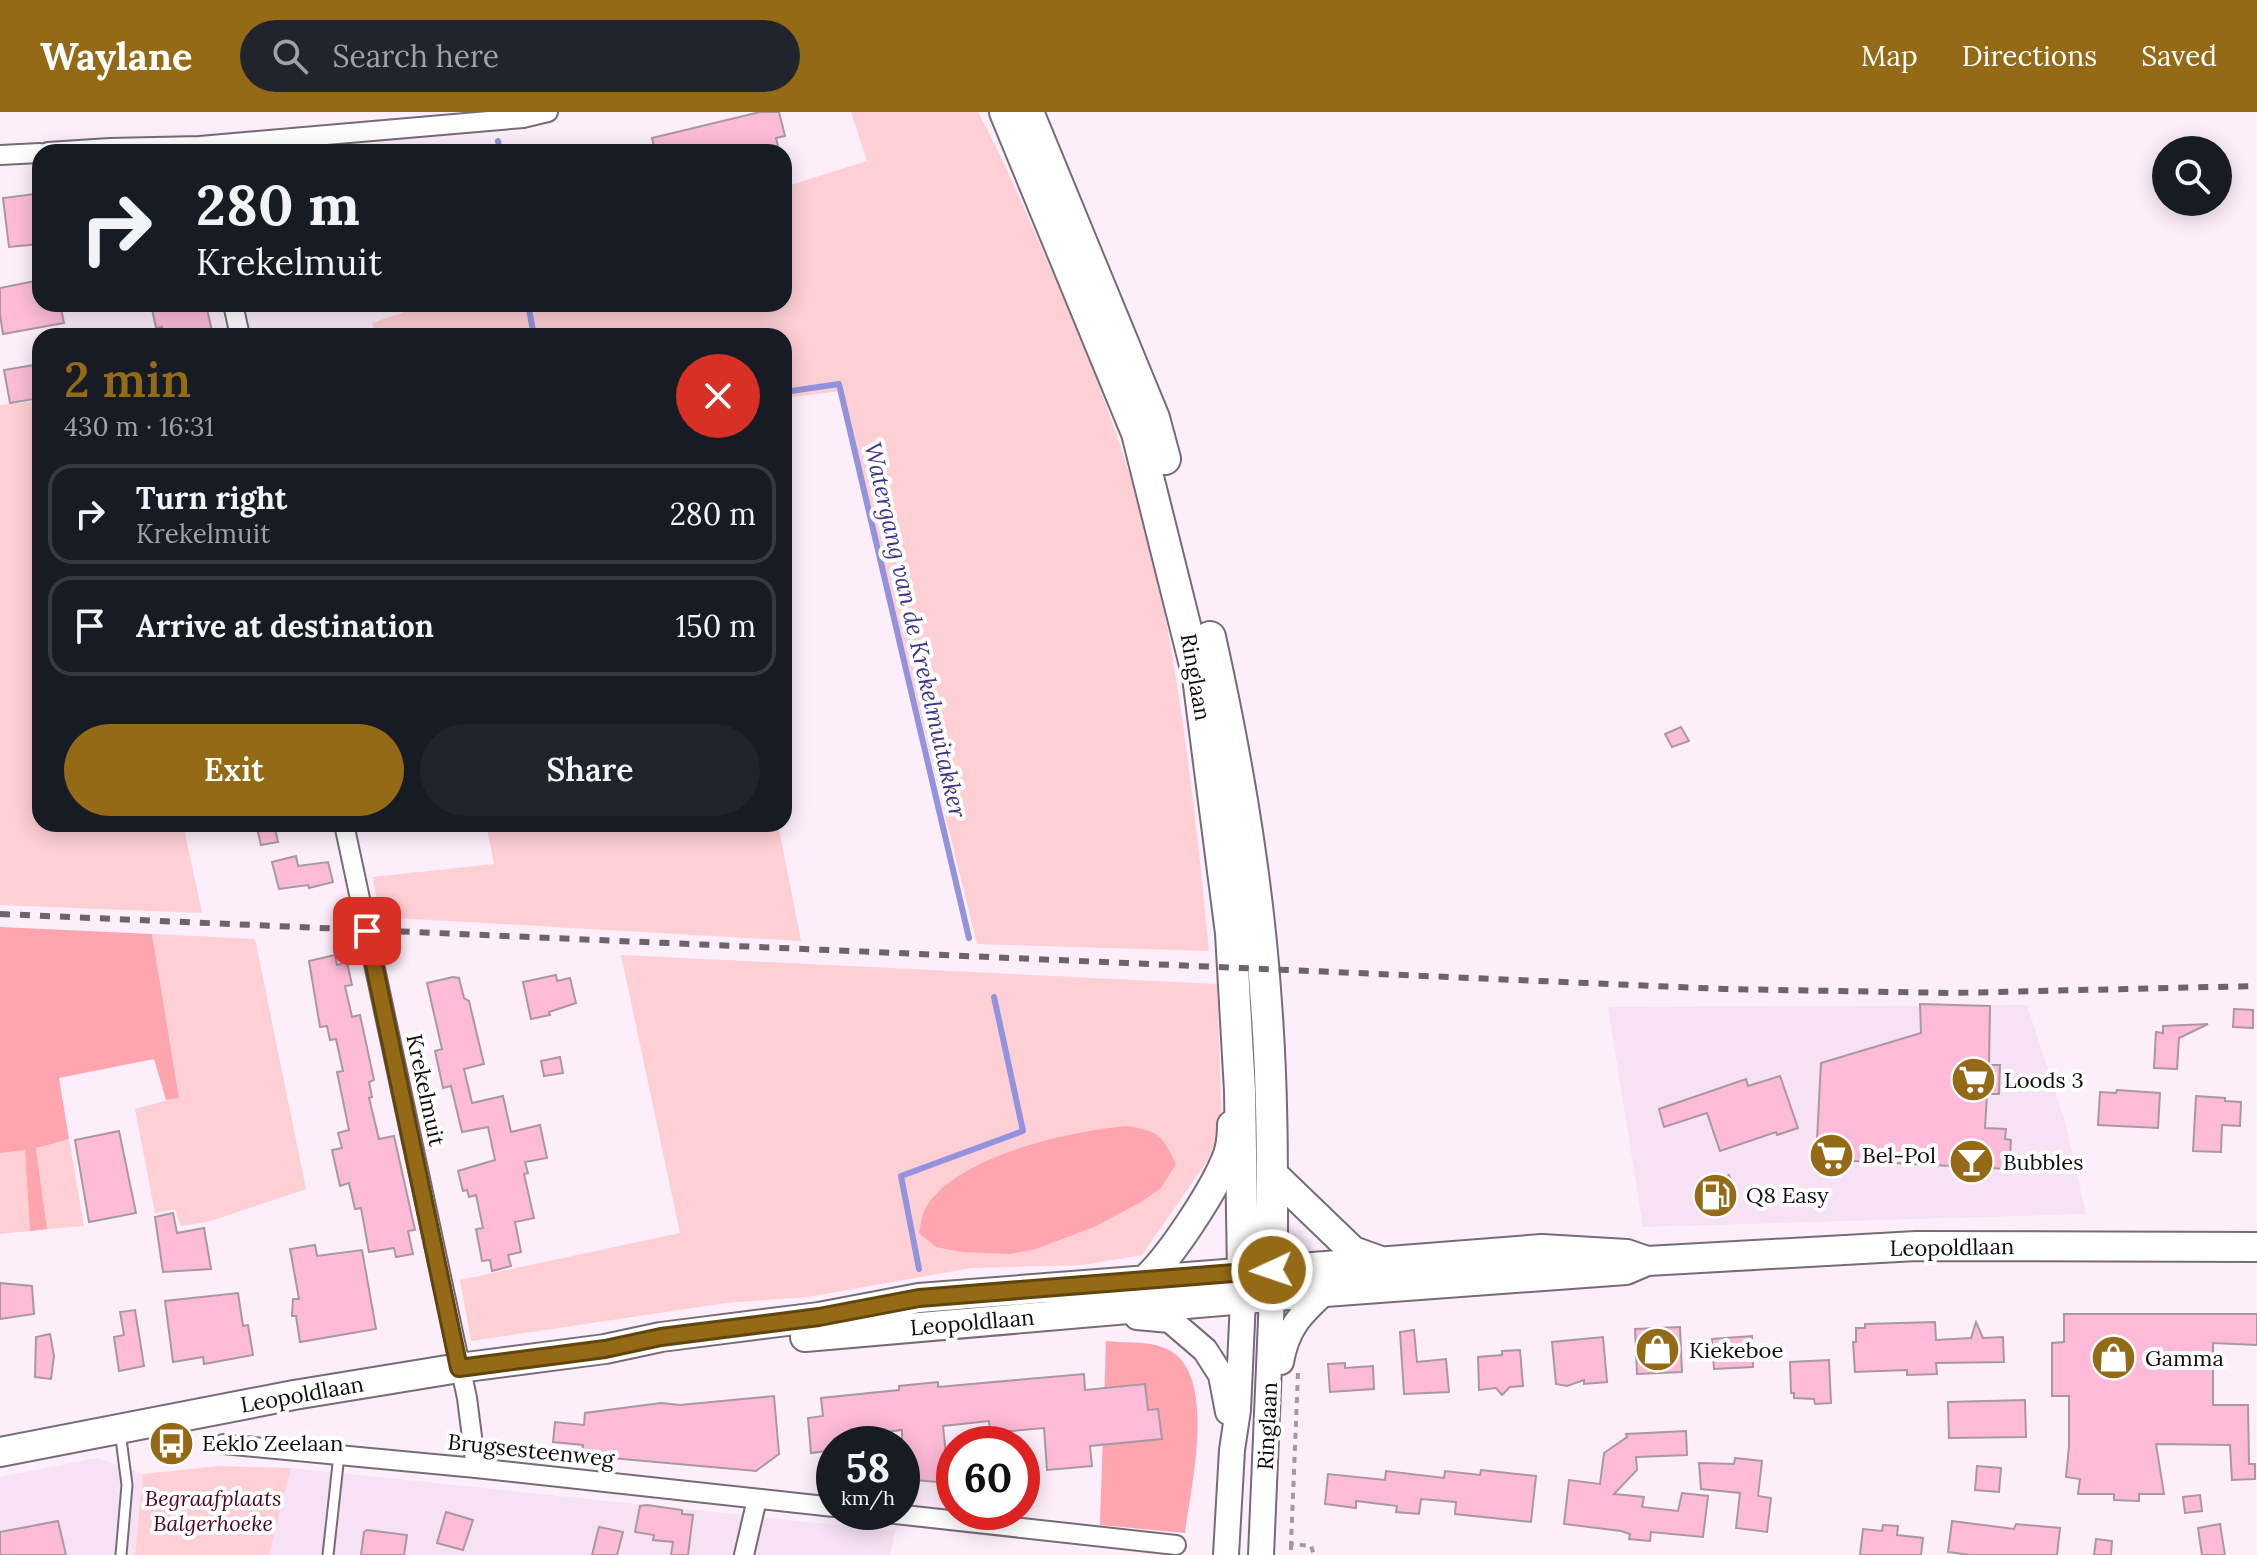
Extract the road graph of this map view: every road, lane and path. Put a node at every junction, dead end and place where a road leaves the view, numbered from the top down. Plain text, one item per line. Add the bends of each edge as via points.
1 (548, 112) edge
2 (1005, 112) edge
3 (1028, 112) edge
4 (253, 144) edge
5 (32, 153) edge
6 (0, 155) edge
7 (346, 832) edge
8 (1240, 1091) junction
9 (1272, 1173) junction
10 (2257, 1247) edge
11 (1647, 1261) junction
12 (1382, 1262) junction
13 (1147, 1278) junction
14 (1258, 1285) junction
15 (1325, 1292) junction
16 (1113, 1311) junction
17 (605, 1349) junction
18 (459, 1368) junction
19 (1298, 1371) dead end
20 (1269, 1390) junction
21 (120, 1428) junction
22 (223, 1444) dead end
23 (1232, 1450) junction
24 (0, 1452) edge
25 (339, 1454) junction
26 (476, 1468) junction
27 (757, 1499) junction
28 (816, 1505) edge
29 (920, 1517) edge
30 (1291, 1544) junction
31 (1176, 1545) dead end
32 (121, 1555) edge
33 (328, 1555) edge
34 (744, 1555) edge
35 (1226, 1555) edge
36 (1261, 1555) edge
37 (1291, 1555) edge
38 (1314, 1555) edge

1 - 4 street
2 - 8 highway, Ringlaan via 1137,433 1187,628 1204,711 1231,933
3 - 9 highway, Ringlaan via 1154,418 1207,623 1258,908 1269,1038
5 - 6 street
7 - 18 street, Krekelmuit
8 - 13 main road via 1231,1106 1232,1141 1226,1162 1170,1252
8 - 14 highway, Ringlaan
9 - 12 main road via 1353,1251
9 - 14 highway, Ringlaan
10 - 11 main road, Leopoldlaan via 1916,1246
11 - 12 main road, Leopoldlaan via 1627,1254 1542,1249
11 - 15 main road, Leopoldlaan via 1626,1270
12 - 14 main road, Leopoldlaan
13 - 14 main road, Leopoldlaan
13 - 17 main road, Leopoldlaan via 919,1298
14 - 15 main road, Leopoldlaan
14 - 16 main road, Leopoldlaan
14 - 20 main road, Ringlaan
14 - 23 main road, Ringlaan
15 - 20 main road via 1285,1339
16 - 17 main road, Leopoldlaan via 639,1354
16 - 23 main road via 1170,1320 1205,1350 1221,1375
17 - 18 main road, Leopoldlaan
18 - 21 main road, Leopoldlaan
18 - 26 street, Krekelmuit
19 - 30 path
20 - 36 main road, Ringlaan
21 - 24 main road, Leopoldlaan
21 - 32 lane via 127,1485
22 - 25 street, Brugsesteenweg
23 - 35 main road, Ringlaan
25 - 26 street, Brugsesteenweg
25 - 33 lane
26 - 27 street, Brugsesteenweg
27 - 28 street, Brugsesteenweg
27 - 34 street
29 - 31 street
30 - 37 path
30 - 38 path via 1311,1546

